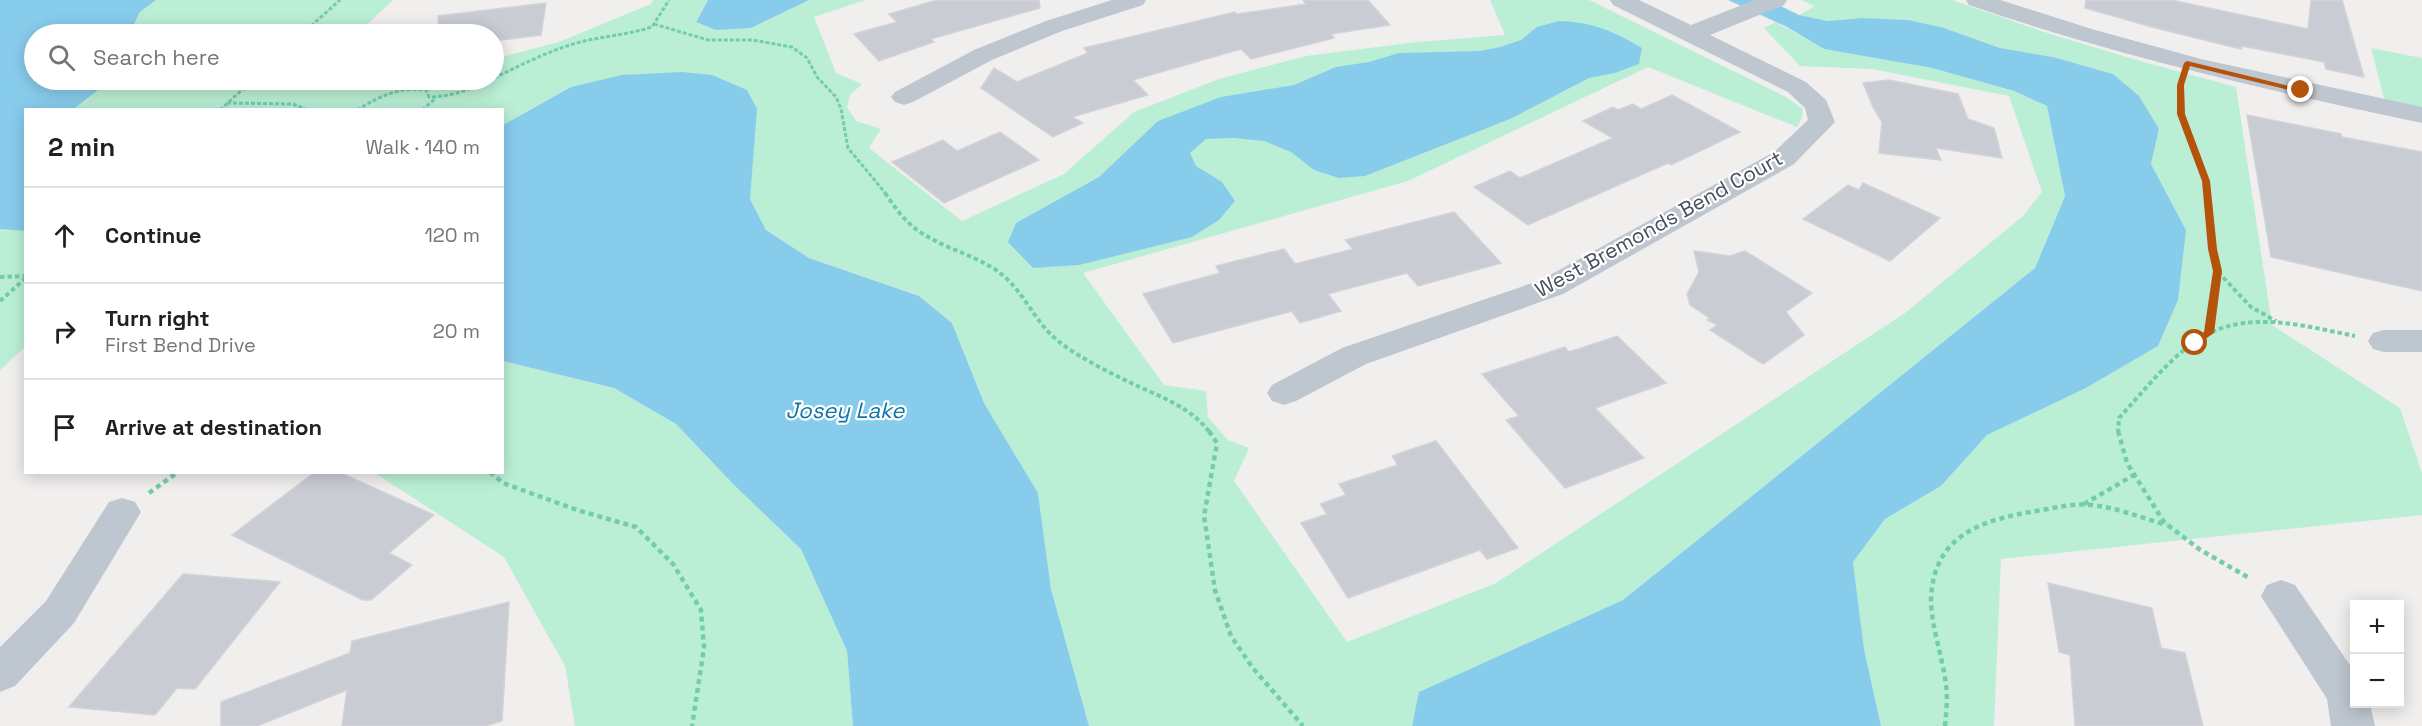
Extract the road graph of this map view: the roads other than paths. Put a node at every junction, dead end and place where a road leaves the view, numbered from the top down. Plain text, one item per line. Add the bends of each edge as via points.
1 (1135, 0) edge
2 (1776, 0) edge
3 (1977, 0) edge
4 (1643, 3) edge
5 (1690, 34) junction
6 (904, 97) dead end
7 (2422, 115) edge
8 (2384, 341) road end
9 (2422, 341) edge
10 (1284, 393) dead end
11 (122, 512) dead end
12 (2281, 596) road end
13 (0, 674) edge
14 (2353, 726) edge

1 - 6 street via 1054,26 983,55
2 - 5 street
3 - 7 street via 2187,63
4 - 5 street, West Bremonds Bend Court
5 - 10 street, West Bremonds Bend Court via 1797,87 1817,105 1822,122 1784,158 1552,287 1354,356
8 - 9 street
11 - 13 street via 60,612
12 - 14 street via 2347,695

